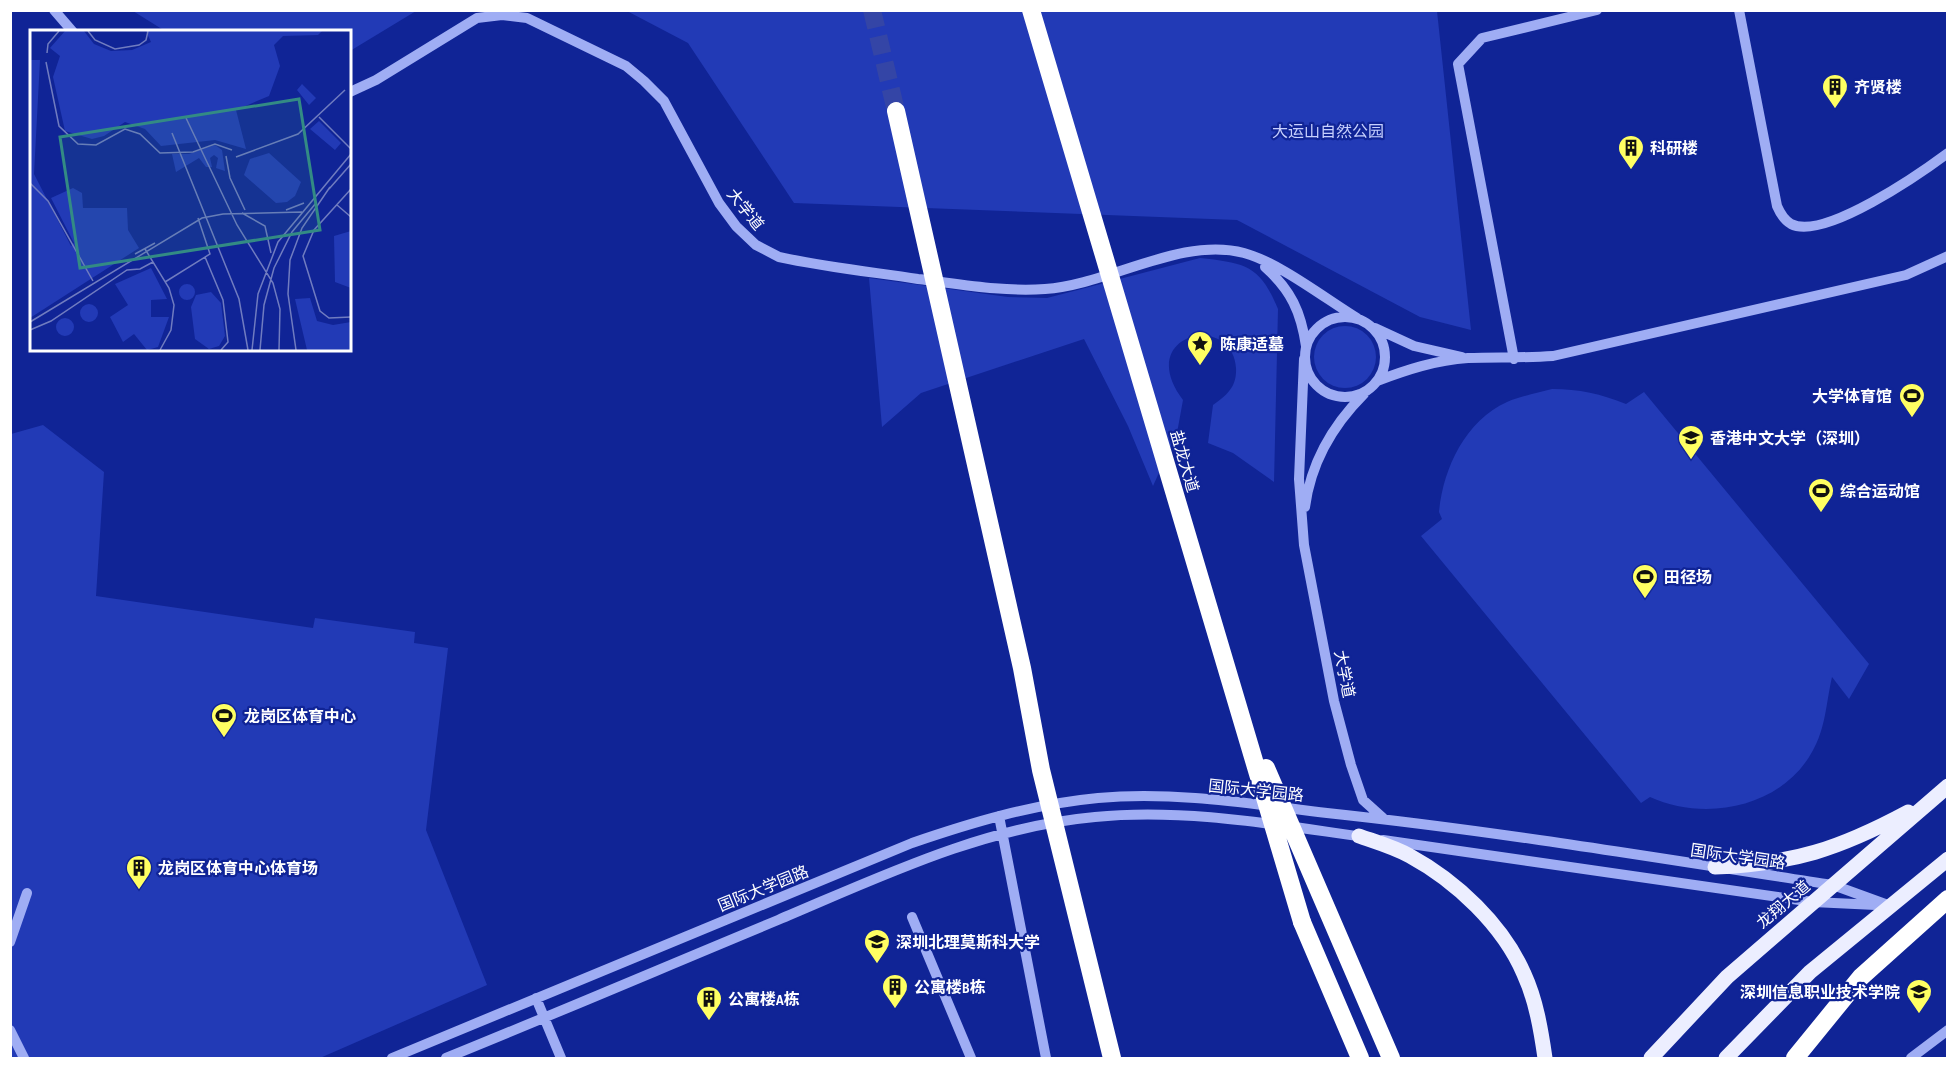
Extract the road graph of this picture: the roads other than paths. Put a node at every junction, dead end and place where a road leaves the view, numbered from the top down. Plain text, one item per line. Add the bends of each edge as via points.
1 (54, 10) edge
2 (1031, 10) edge
3 (1597, 10) edge
4 (1739, 10) edge
5 (71, 30) edge
6 (351, 92) edge
7 (896, 111) tunnel mouth
8 (1947, 153) edge
9 (1245, 253) junction
10 (1947, 255) edge
11 (1357, 318) junction
12 (1369, 325) junction
13 (1306, 346) junction
14 (1468, 358) junction
15 (1304, 359) junction
16 (1514, 359) junction
17 (1377, 381) junction
18 (1369, 389) junction
19 (1302, 526) junction
20 (1228, 676) junction
21 (1947, 786) edge
22 (1932, 799) junction
23 (999, 816) junction
24 (1383, 819) junction
25 (1004, 834) junction
26 (1359, 836) junction
27 (1947, 859) edge
28 (1715, 867) junction
29 (1833, 885) junction
30 (27, 893) dead end
31 (1947, 899) edge
32 (1813, 902) junction
33 (1888, 905) junction
34 (912, 917) dead end
35 (10, 942) edge
36 (536, 998) junction
37 (544, 1018) junction
38 (10, 1030) edge
39 (1947, 1030) edge
40 (24, 1059) edge
41 (392, 1059) edge
42 (446, 1059) edge
43 (561, 1059) edge
44 (970, 1059) edge
45 (1046, 1059) edge
46 (1112, 1059) edge
47 (1360, 1059) edge
48 (1391, 1059) edge
49 (1545, 1059) edge
50 (1651, 1059) edge
51 (1726, 1059) edge
52 (1795, 1059) edge
53 (1911, 1059) edge

1 - 5 street
2 - 20 highway, 盐龙大道, bridge
3 - 16 street via 1482,39 1458,64
4 - 8 street via 1777,206 1792,224 1821,224 1880,200
6 - 9 street, 大学道 via 477,18 527,18 626,66 644,81 664,100 719,203 736,226 756,245 779,257 969,285 1037,289 1081,283 1192,252
7 - 46 highway, bridge via 1022,668 1041,770
9 - 11 street, 大学道
9 - 13 street, 大学道 via 1287,289 1302,320
10 - 16 street via 1906,275 1552,356
11 - 12 street, 大学道
11 - 13 street, 大学道 via 1344,316 1320,325
12 - 14 street via 1414,346
12 - 17 street, 大学道 via 1384,346 1385,359
13 - 15 street, 大学道
14 - 16 street
14 - 17 street via 1427,364
15 - 18 street via 1307,371 1323,391 1347,397
15 - 19 street, 大学道 via 1299,479
17 - 18 street, 大学道
18 - 19 street, 大学道 via 1335,426 1322,450 1307,494
19 - 24 street, 大学道 via 1334,701 1351,765 1363,800
20 - 47 highway, 盐龙大道, bridge via 1302,922
20 - 48 highway, bridge
21 - 22 main road, 龙翔大道
22 - 28 main road via 1839,846 1781,862
22 - 29 main road, 龙翔大道
23 - 24 street, 国际大学园路 via 1066,802 1135,796 1211,800
23 - 25 street
23 - 36 street, 国际大学园路 via 912,843
24 - 28 street, 国际大学园路
25 - 26 street, 国际大学园路 via 1063,821 1134,815 1202,817
25 - 37 street, 国际大学园路 via 917,861
25 - 45 street
26 - 32 street, 国际大学园路
26 - 49 main road via 1399,850 1429,868 1495,928 1524,974 1539,1022
27 - 33 main road
28 - 29 street, 国际大学园路
29 - 32 main road, 龙翔大道
29 - 33 street, 国际大学园路
30 - 35 street
31 - 52 highway via 1861,977
32 - 33 street, 国际大学园路
32 - 50 main road, 龙翔大道 via 1727,977
33 - 51 main road via 1810,972
34 - 44 street
36 - 37 street
36 - 41 street, 国际大学园路
37 - 42 street, 国际大学园路
37 - 43 street
38 - 40 street
39 - 53 street

